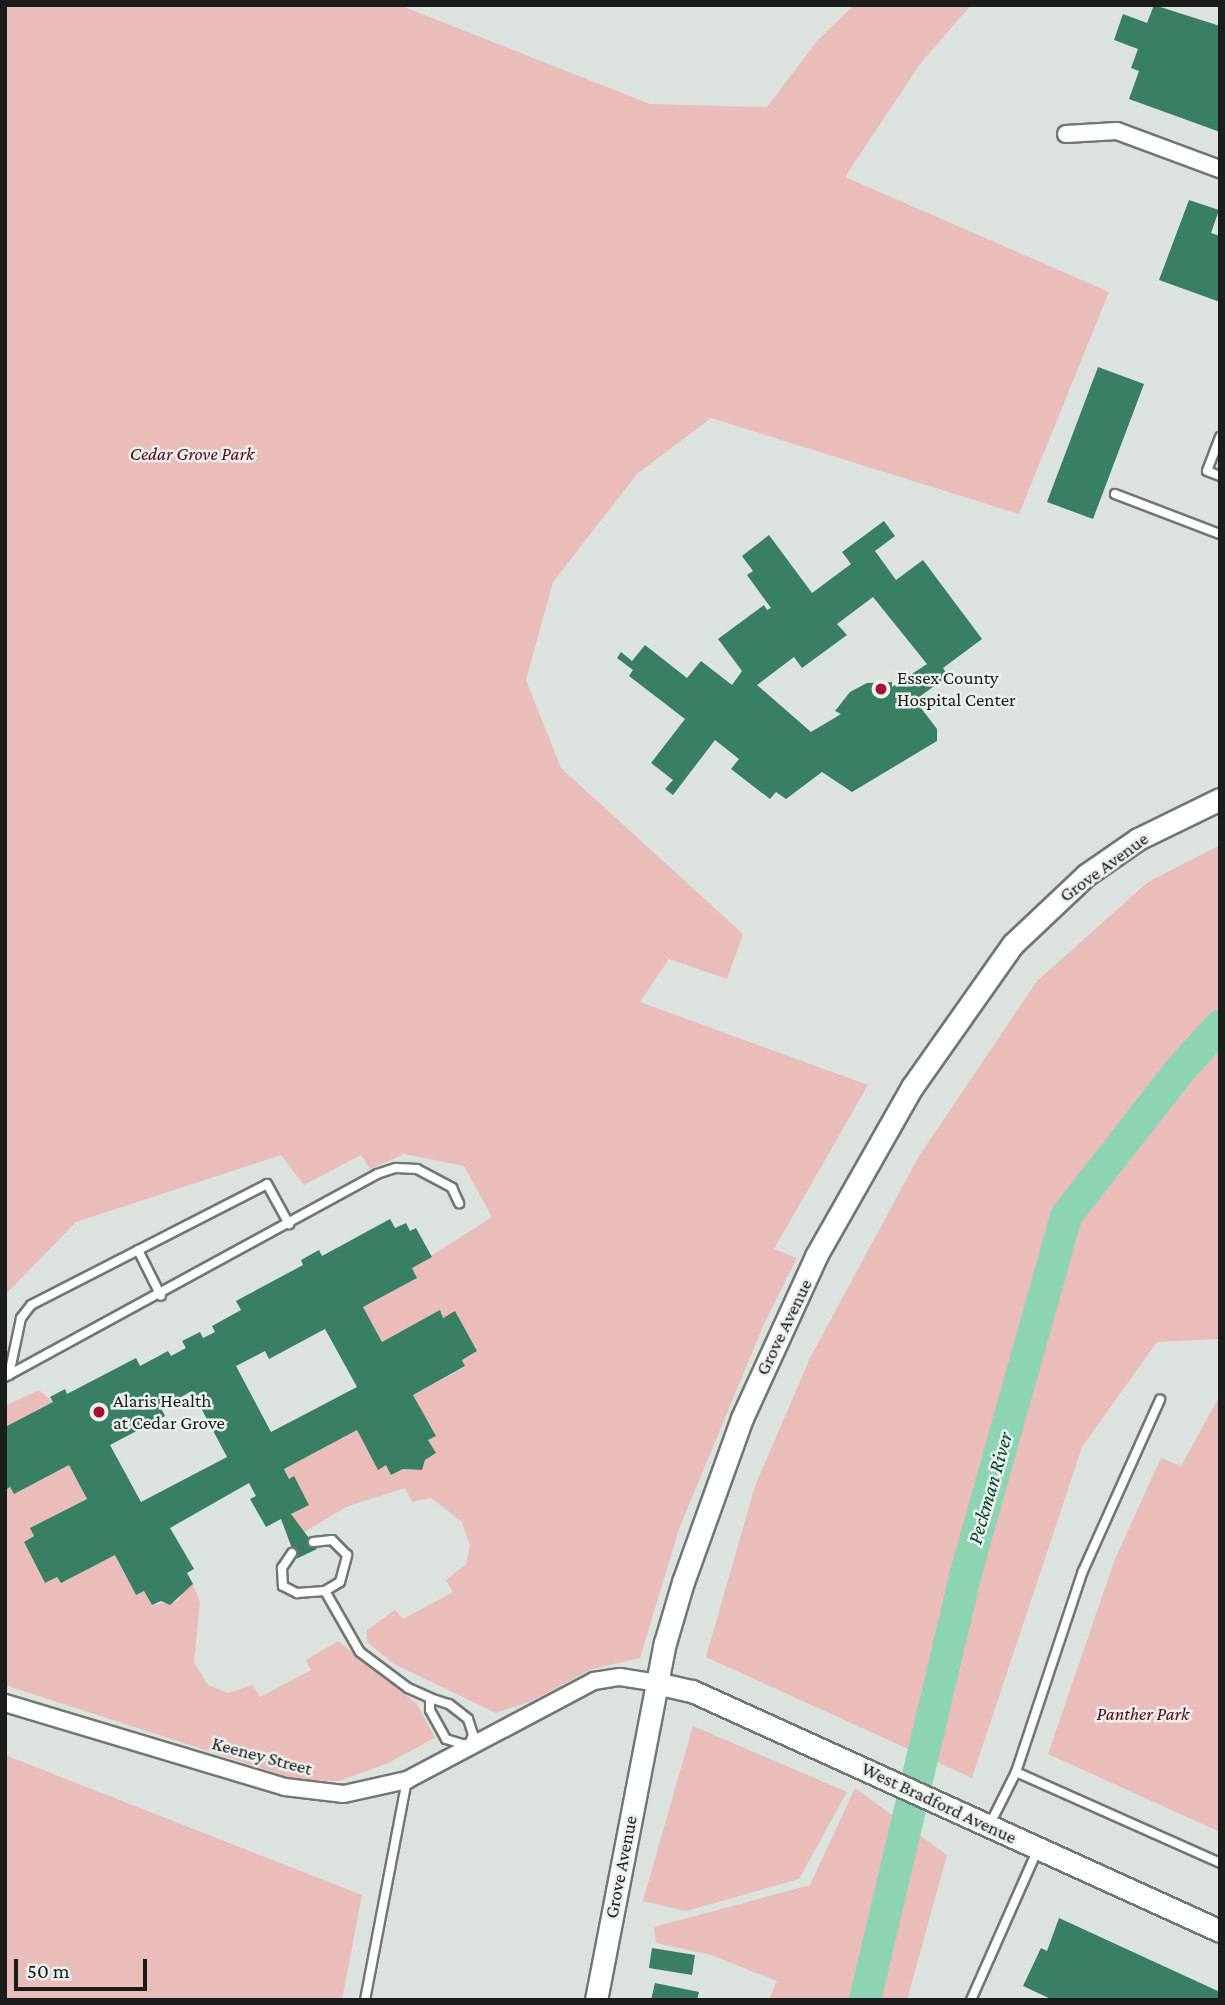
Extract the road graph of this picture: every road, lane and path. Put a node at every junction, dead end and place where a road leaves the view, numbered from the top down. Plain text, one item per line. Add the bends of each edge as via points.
1 (1066, 134) dead end
2 (1220, 169) edge
3 (1220, 436) edge
4 (1220, 476) edge
5 (1115, 494) dead end
6 (1220, 534) edge
7 (1220, 799) edge
8 (459, 1203) dead end
9 (289, 1224) junction
10 (138, 1250) junction
11 (161, 1296) junction
12 (7, 1376) edge
13 (1160, 1400) dead end
14 (313, 1542) dead end
15 (292, 1553) dead end
16 (325, 1591) junction
17 (656, 1683) junction
18 (430, 1698) junction
19 (5, 1703) edge
20 (469, 1745) junction
21 (1016, 1772) junction
22 (407, 1780) junction
23 (989, 1826) junction
24 (1039, 1849) junction
25 (1220, 1863) edge
26 (1220, 1931) edge
27 (365, 2000) edge
28 (596, 2000) edge
29 (971, 2000) edge

1 - 2 street via 1117,131
3 - 4 lane via 1207,471
5 - 6 lane
7 - 17 street, Grove Avenue via 1138,839 1086,875 1036,919 977,990 912,1087 816,1256 742,1418 686,1570
8 - 9 lane via 452,1188 417,1169 396,1168
9 - 10 lane via 267,1184
9 - 11 lane
10 - 11 lane
10 - 12 lane via 31,1304 20,1318
11 - 12 lane
13 - 21 lane via 1083,1571
14 - 16 lane via 332,1540 347,1555 340,1582
15 - 16 lane via 282,1568 283,1586 297,1594
16 - 18 lane via 360,1652 408,1688
17 - 20 street, Keeney Street via 620,1677 594,1681
17 - 23 street, West Bradford Avenue via 692,1691
17 - 28 street, Grove Avenue
18 - 20 lane via 430,1710 446,1739
18 - 20 lane via 449,1704 468,1719 473,1734
19 - 22 street, Keeney Street via 304,1791 365,1792
20 - 22 street, Keeney Street
21 - 23 lane
21 - 25 lane
22 - 27 lane
23 - 24 street, West Bradford Avenue
24 - 26 street, West Bradford Avenue
24 - 29 lane

